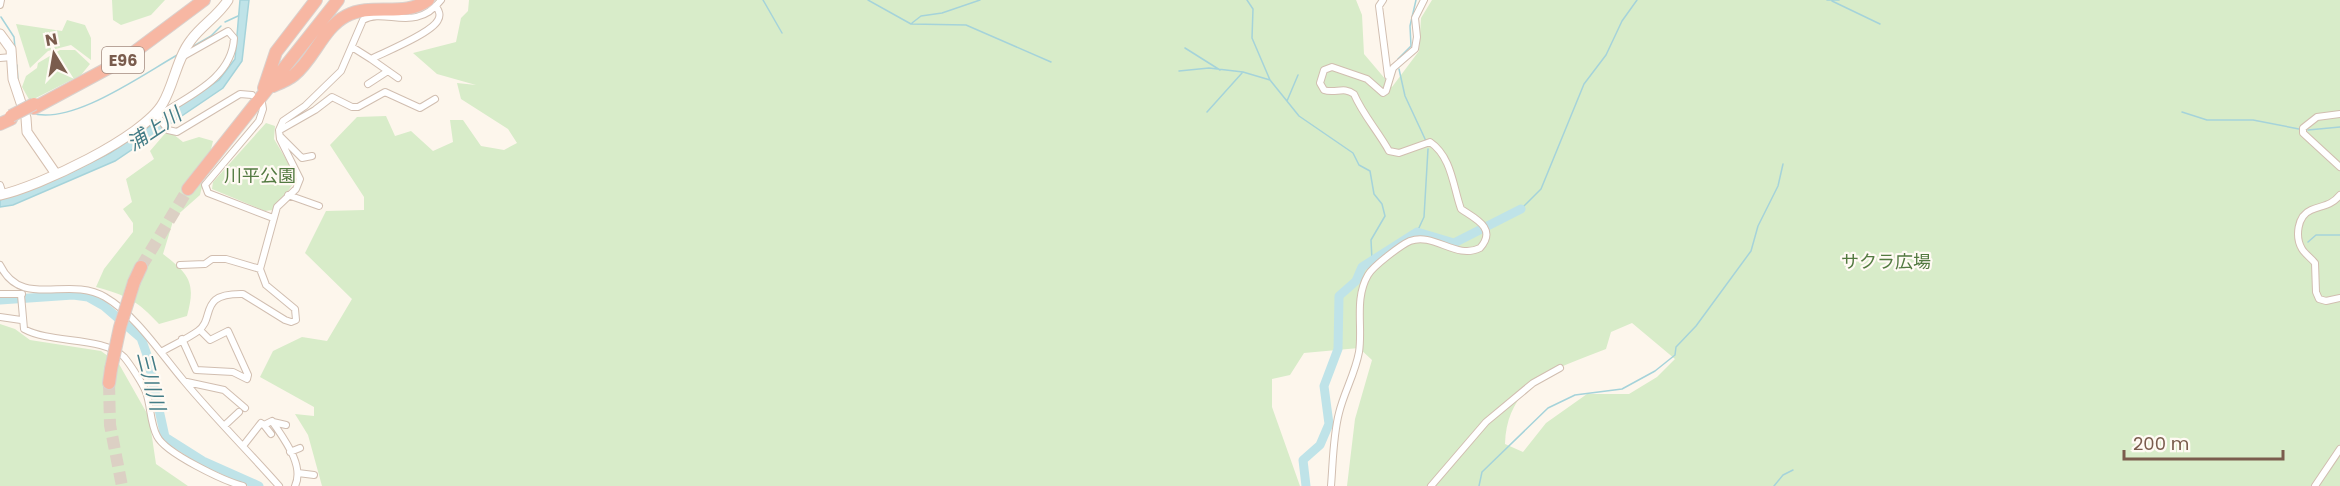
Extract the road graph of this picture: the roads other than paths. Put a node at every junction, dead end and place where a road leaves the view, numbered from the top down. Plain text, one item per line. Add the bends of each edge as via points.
1 (1, 0) edge
2 (198, 0) edge
3 (204, 0) edge
4 (228, 0) edge
5 (316, 0) edge
6 (333, 0) edge
7 (338, 0) edge
8 (392, 0) edge
9 (418, 0) edge
10 (441, 0) edge
11 (1383, 0) edge
12 (1424, 0) edge
13 (432, 3) edge
14 (0, 5) edge
15 (0, 34) edge
16 (352, 47) junction
17 (0, 57) edge
18 (12, 57) junction
19 (182, 57) junction
20 (371, 59) junction
21 (388, 71) junction
22 (398, 78) dead end
23 (1389, 80) junction
24 (368, 84) dead end
25 (266, 89) junction
26 (252, 94) dead end
27 (435, 99) dead end
28 (34, 106) junction
29 (256, 106) junction
30 (2340, 114) edge
31 (157, 115) junction
32 (5, 120) edge
33 (279, 133) junction
34 (312, 156) dead end
35 (2340, 167) edge
36 (56, 174) junction
37 (188, 189) tunnel mouth
38 (1, 191) edge
39 (288, 195) junction
40 (2340, 195) edge
41 (319, 206) dead end
42 (273, 219) junction
43 (180, 265) dead end
44 (1, 267) edge
45 (141, 267) tunnel mouth
46 (260, 269) junction
47 (28, 290) junction
48 (0, 294) edge
49 (21, 295) junction
50 (2340, 298) edge
51 (0, 317) edge
52 (21, 320) junction
53 (200, 330) junction
54 (182, 339) junction
55 (161, 352) junction
56 (1560, 368) dead end
57 (183, 381) junction
58 (109, 383) tunnel mouth
59 (271, 419) junction
60 (264, 425) junction
61 (286, 425) dead end
62 (224, 426) junction
63 (271, 434) dead end
64 (243, 446) junction
65 (300, 448) dead end
66 (2340, 449) edge
67 (290, 452) junction
68 (298, 473) junction
69 (314, 475) dead end
70 (238, 485) edge
71 (279, 486) edge
72 (295, 486) edge
73 (1331, 486) edge
74 (1431, 486) edge
75 (2314, 486) edge

1 - 14 street
2 - 28 highway, E96 via 123,56
3 - 28 highway, E96 via 124,59
4 - 19 street via 218,15 189,41
5 - 25 highway via 276,52
6 - 25 highway
7 - 25 highway
8 - 9 highway
10 - 13 street
11 - 23 street via 1379,6
12 - 23 street via 1415,18 1415,49 1393,68
13 - 16 street via 428,12 408,18 366,18
13 - 20 street via 440,14 430,29
13 - 25 highway via 346,16 334,25 295,74
15 - 18 street via 8,42
16 - 20 street
16 - 33 street via 341,71 305,106 283,121
17 - 18 street
18 - 36 street via 13,80 27,132
19 - 31 street
19 - 31 street via 228,31 234,38 233,50 222,72
20 - 21 street
21 - 22 street
21 - 24 street
23 - 73 street via 1383,93 1367,79 1332,67 1324,70 1320,83 1324,90 1343,89 1354,94 1362,113 1389,150 1399,153 1430,142 1437,147 1456,182 1461,209 1481,222 1484,244 1475,251 1452,248 1429,238 1407,242 1367,276 1359,305 1359,351 1339,412
25 - 29 highway
26 - 31 street via 240,94 177,132 168,130
27 - 33 street via 420,108 385,92 352,107 332,97
28 - 32 highway, E96, bridge
29 - 37 highway
29 - 42 street via 263,109 259,120 205,185 208,193
30 - 35 street via 2317,117 2303,128 2303,133
31 - 36 street
33 - 34 street via 302,158
33 - 39 street via 300,179
36 - 38 street
39 - 41 street
39 - 42 street via 279,203
40 - 50 street via 2326,207 2309,210 2298,228 2302,249 2315,263 2319,299
42 - 46 street
43 - 46 street via 226,258
44 - 47 street via 9,281
45 - 58 highway, bridge via 120,327
46 - 53 street via 266,285 295,309 294,322 238,294 211,303
47 - 49 street
47 - 55 street via 83,288 96,292 117,307
48 - 49 street
49 - 52 street
51 - 52 street
52 - 70 street via 24,329 34,335 100,346 123,356 145,389 160,441
53 - 54 street
53 - 54 street via 210,340 228,331 247,379 233,372 196,370
54 - 55 street
55 - 57 street
56 - 74 street via 1533,383 1486,422
57 - 62 street
57 - 62 street via 224,390 242,410
59 - 60 street
59 - 61 street
59 - 67 street
60 - 63 street
60 - 64 street via 261,423
62 - 64 street
64 - 71 street
65 - 67 street
66 - 75 street
67 - 68 street
68 - 69 street
68 - 72 street

